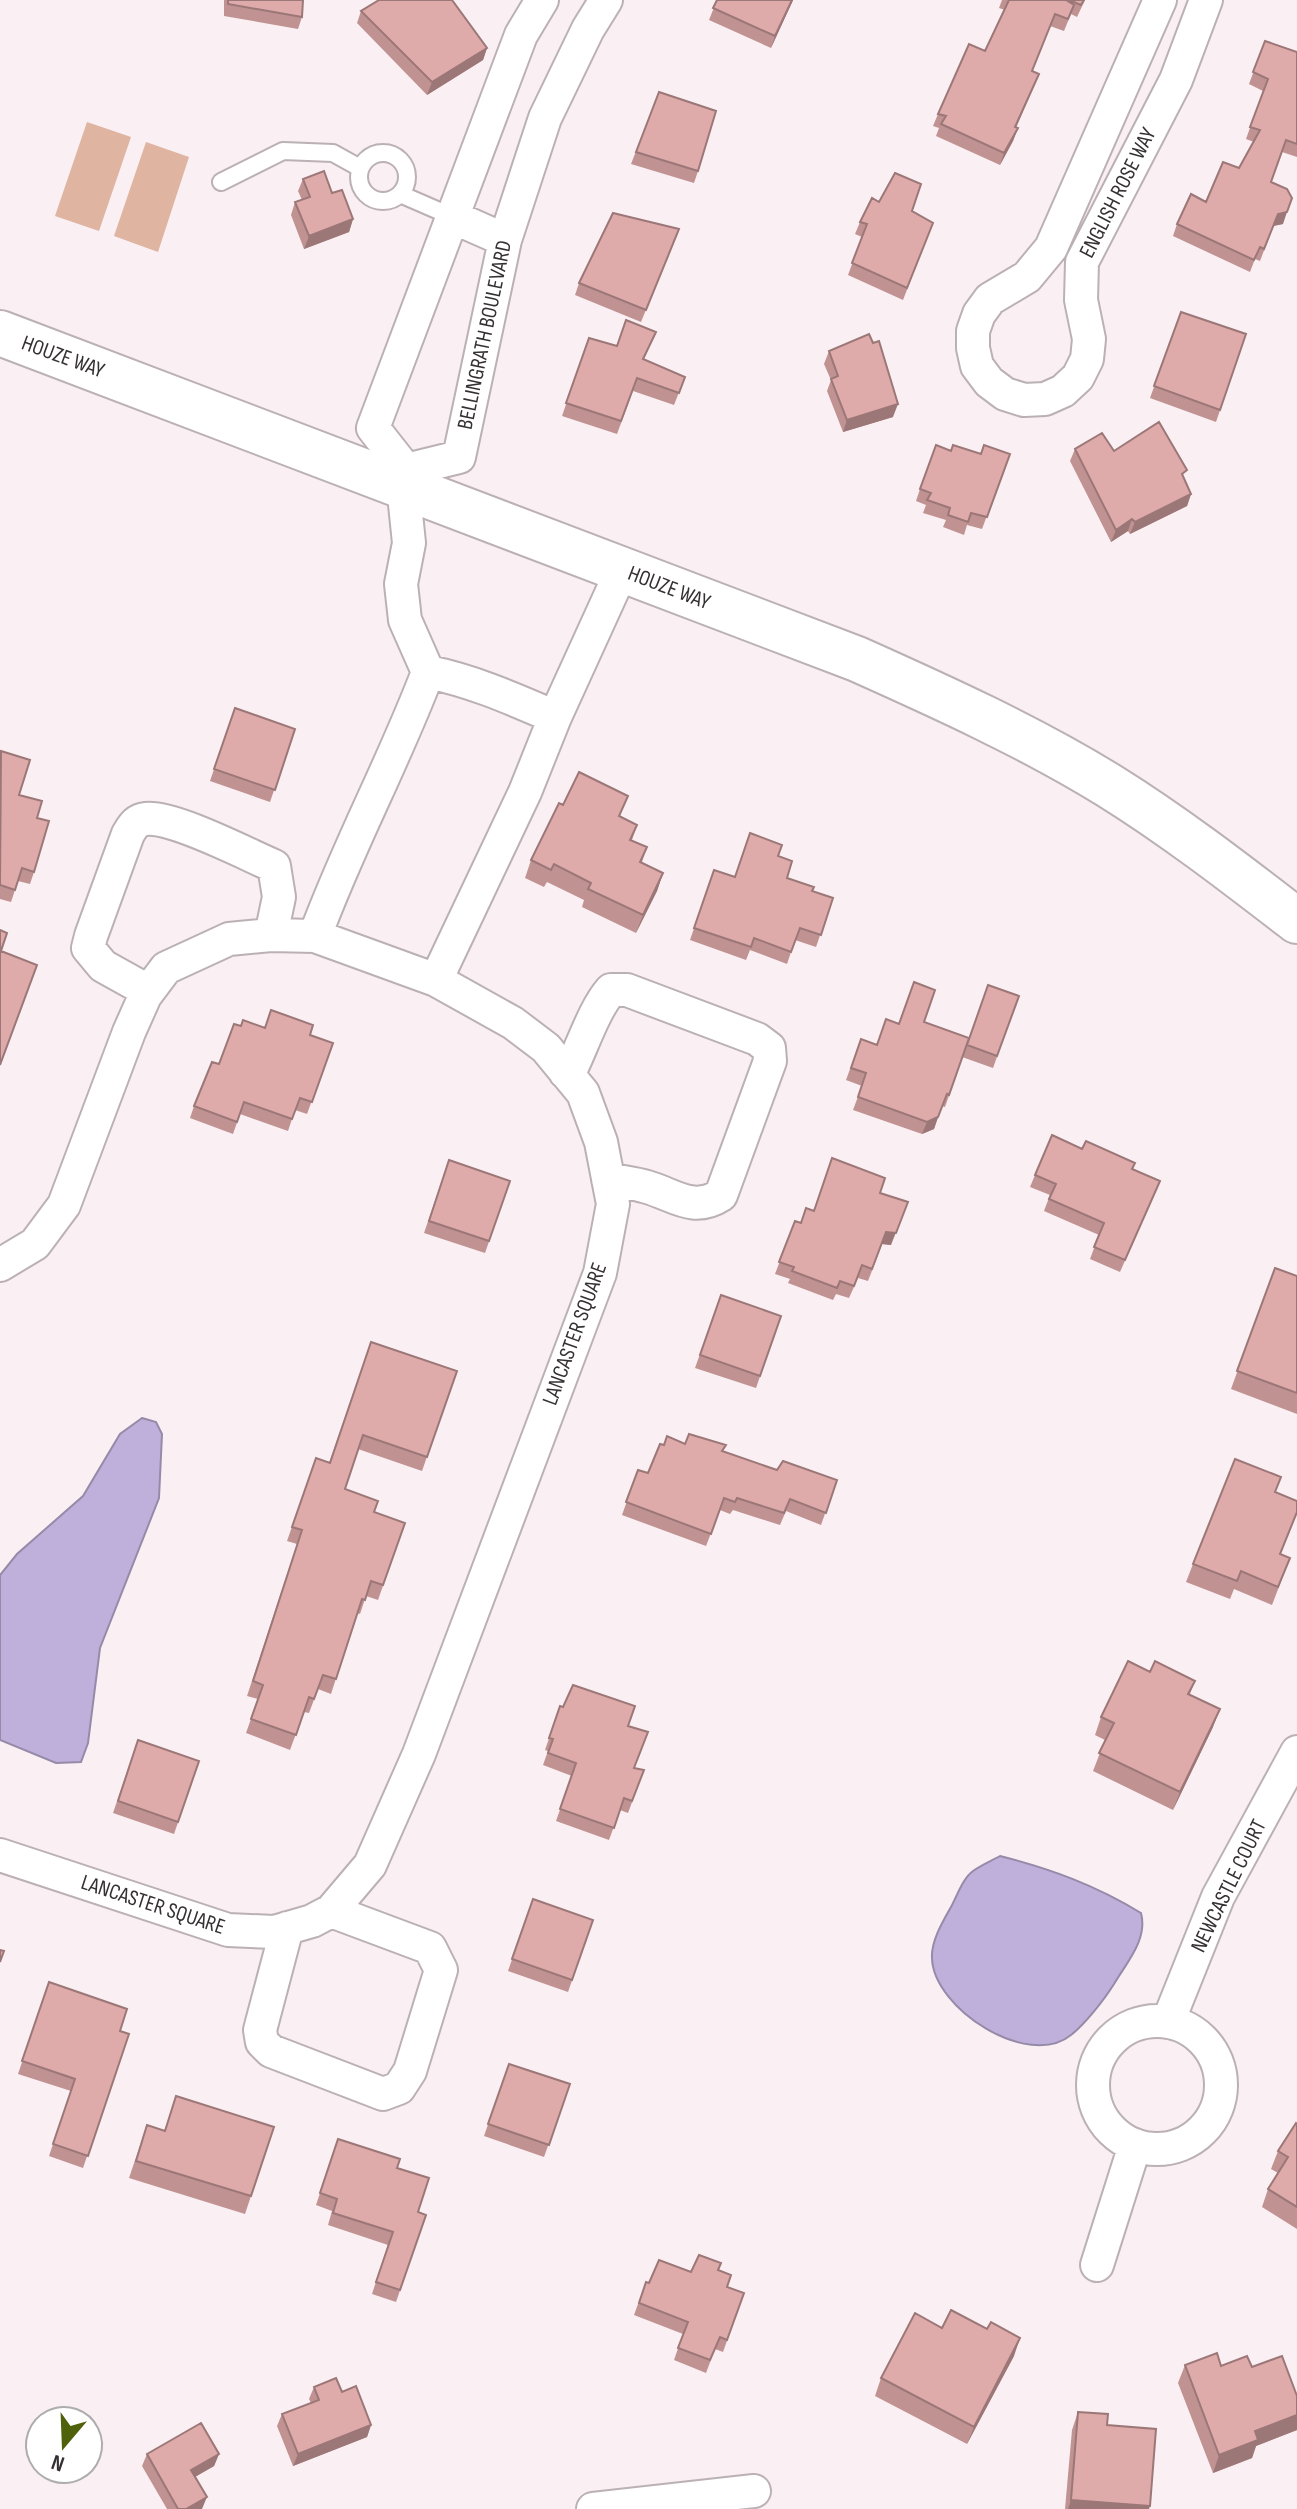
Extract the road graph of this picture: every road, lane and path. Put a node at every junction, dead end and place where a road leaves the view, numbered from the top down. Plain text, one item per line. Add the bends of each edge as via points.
1 (542, 0) edge
2 (606, 0) edge
3 (1160, 0) edge
4 (1206, 0) edge
5 (360, 168) junction
6 (221, 182) dead end
7 (400, 194) junction
8 (453, 217) junction
9 (505, 240) junction
10 (1051, 248) junction
11 (1082, 262) junction
12 (0, 333) edge
13 (405, 478) junction
14 (622, 570) junction
15 (428, 672) junction
16 (555, 717) junction
17 (1297, 921) edge
18 (271, 935) junction
19 (315, 936) junction
20 (436, 980) junction
21 (148, 991) junction
22 (565, 1072) junction
23 (608, 1179) junction
24 (0, 1265) edge
25 (1297, 1752) edge
26 (0, 1855) edge
27 (331, 1911) junction
28 (287, 1928) junction
29 (1168, 2022) junction
30 (1135, 2145) junction
31 (1097, 2265) dead end
32 (754, 2491) dead end
33 (593, 2509) edge

1 - 8 street via 521,35
2 - 9 street, BELLINGRATH BOULEVARD via 545,118
3 - 10 street, ENGLISH ROSE WAY
4 - 11 street, ENGLISH ROSE WAY via 1176,80
5 - 6 lane via 333,153 283,151
5 - 7 lane via 360,186 366,194 382,201
5 - 7 lane via 383,153 400,160 407,177
7 - 8 lane
8 - 9 street
8 - 13 street via 373,428
9 - 13 street, BELLINGRATH BOULEVARD via 459,457
10 - 11 street
10 - 11 street, ENGLISH ROSE WAY via 1027,277 990,299 973,331 977,366 1005,394 1045,399 1078,377 1089,339 1081,300
12 - 13 street, HOUZE WAY
13 - 14 street, HOUZE WAY
13 - 15 street via 405,620
14 - 16 street
14 - 17 street, HOUZE WAY via 857,659 986,717 1109,786
15 - 16 street via 492,689
15 - 19 street
16 - 20 street
18 - 19 street, LANCASTER SQUARE
18 - 21 street, LANCASTER SQUARE via 229,939 166,968
18 - 21 street via 279,897 274,866 165,820 135,822 88,948 103,966
19 - 20 street, LANCASTER SQUARE
20 - 22 street, LANCASTER SQUARE via 513,1023 546,1048
21 - 24 street, LANCASTER SQUARE via 64,1205 35,1244
22 - 23 street, LANCASTER SQUARE via 583,1093
22 - 23 street via 611,990 627,990 769,1048 770,1061 721,1195 708,1203 689,1203 646,1186
23 - 27 street, LANCASTER SQUARE via 613,1204 600,1273 419,1754 370,1865
25 - 29 street, NEWCASTLE COURT via 1218,1897
26 - 28 street, LANCASTER SQUARE via 228,1930
27 - 28 street, LANCASTER SQUARE
27 - 28 street via 430,1948 441,1970 410,2071 399,2088 383,2094 271,2051 262,2042 260,2030
29 - 30 street via 1127,2029 1099,2058 1095,2099 1103,2119
29 - 30 street via 1188,2029 1217,2060 1219,2102 1196,2137 1156,2149
30 - 31 street
32 - 33 street

